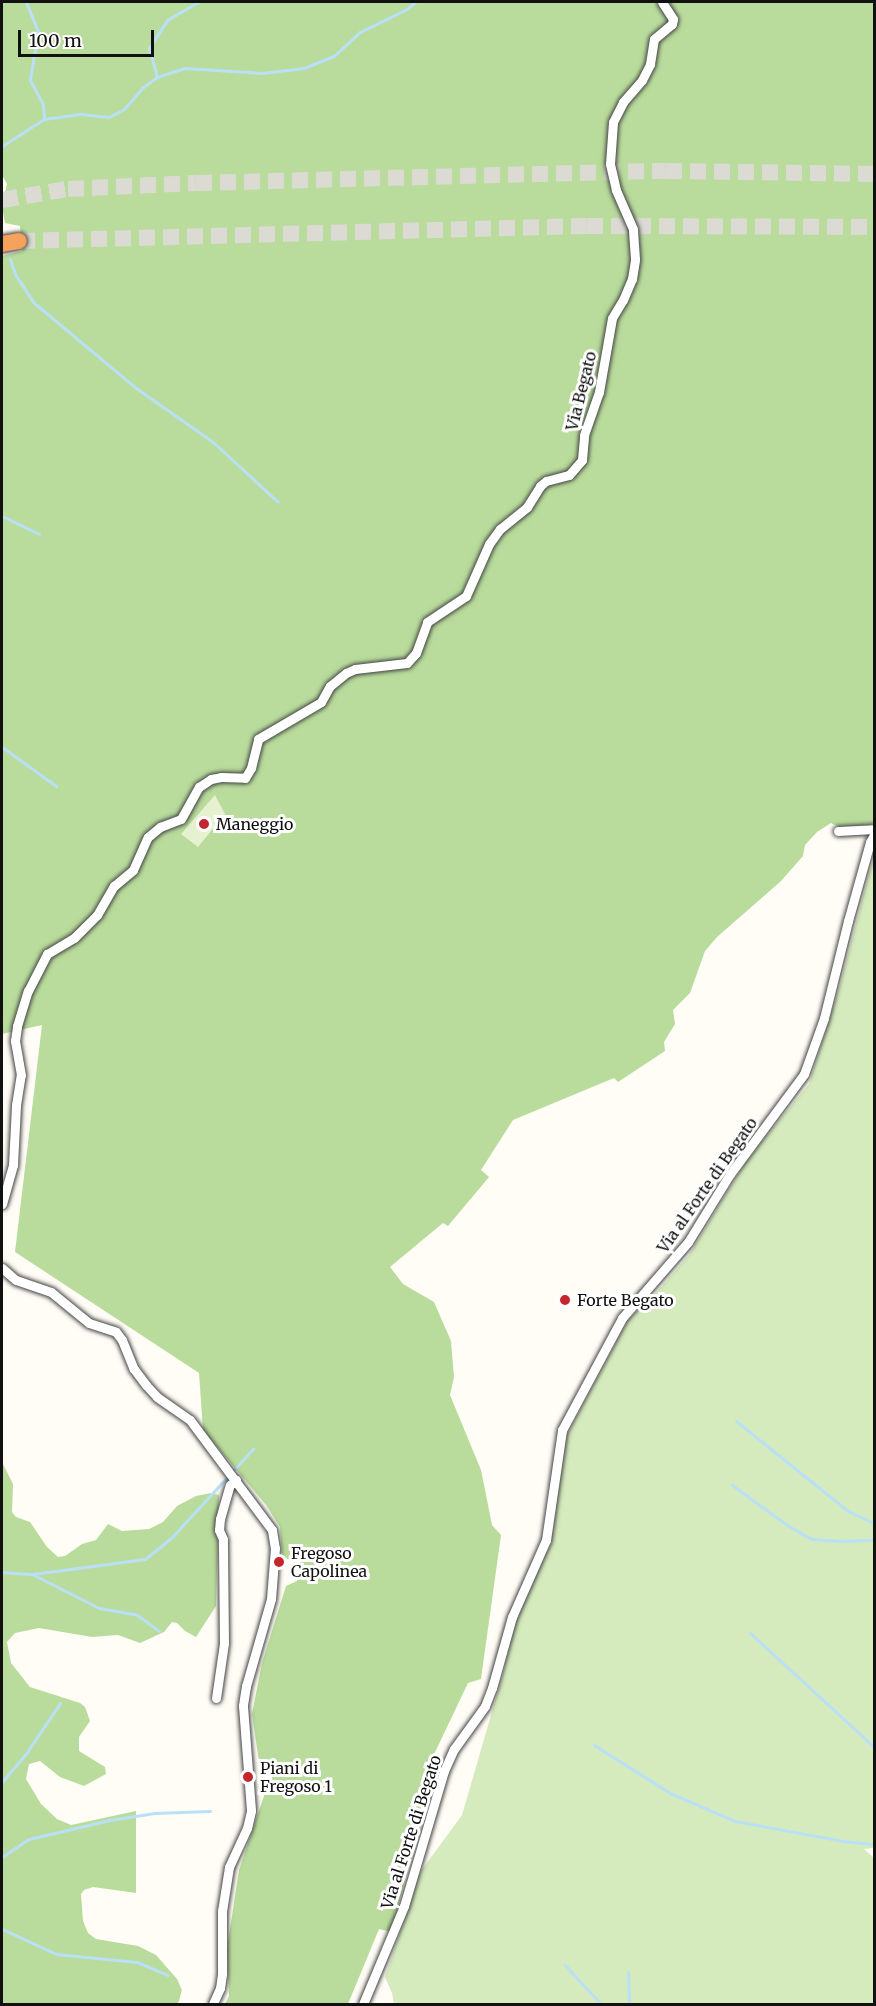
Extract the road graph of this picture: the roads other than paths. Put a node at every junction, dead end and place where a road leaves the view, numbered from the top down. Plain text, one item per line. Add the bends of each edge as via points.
1 (662, 2) edge
2 (20, 241) tunnel mouth
3 (2, 244) edge
4 (874, 829) edge
5 (838, 831) dead end
6 (874, 835) edge
7 (2, 1204) edge
8 (2, 1268) edge
9 (236, 1480) junction
10 (216, 1698) dead end
11 (213, 2004) edge
12 (363, 2004) edge

1 - 7 street, Via Begato via 672,24 654,39 650,64 613,122 610,164 616,190 633,229 635,259 632,279 612,318 599,392 584,435 582,460 569,475 540,486 526,507 500,529 489,544 466,596 427,622 416,653 407,663 355,669 338,677 321,702 258,739 245,778 221,777 199,787 181,819 160,827 148,837 136,865 114,886 97,915 74,938 47,954 16,1026 21,1075 11,1175
2 - 3 highway
4 - 5 street
6 - 12 street, Via al Forte di Begato via 824,1018 804,1074 730,1173 688,1242 622,1318 562,1430 546,1540 516,1607 485,1706 454,1749 444,1771 404,1906
8 - 9 street via 16,1280 51,1292 89,1323 116,1332 134,1370 150,1390 190,1420
9 - 10 street via 230,1485 220,1511 224,1643
9 - 11 street via 272,1530 275,1575 243,1706 252,1811 227,1876 222,1911 222,1974

